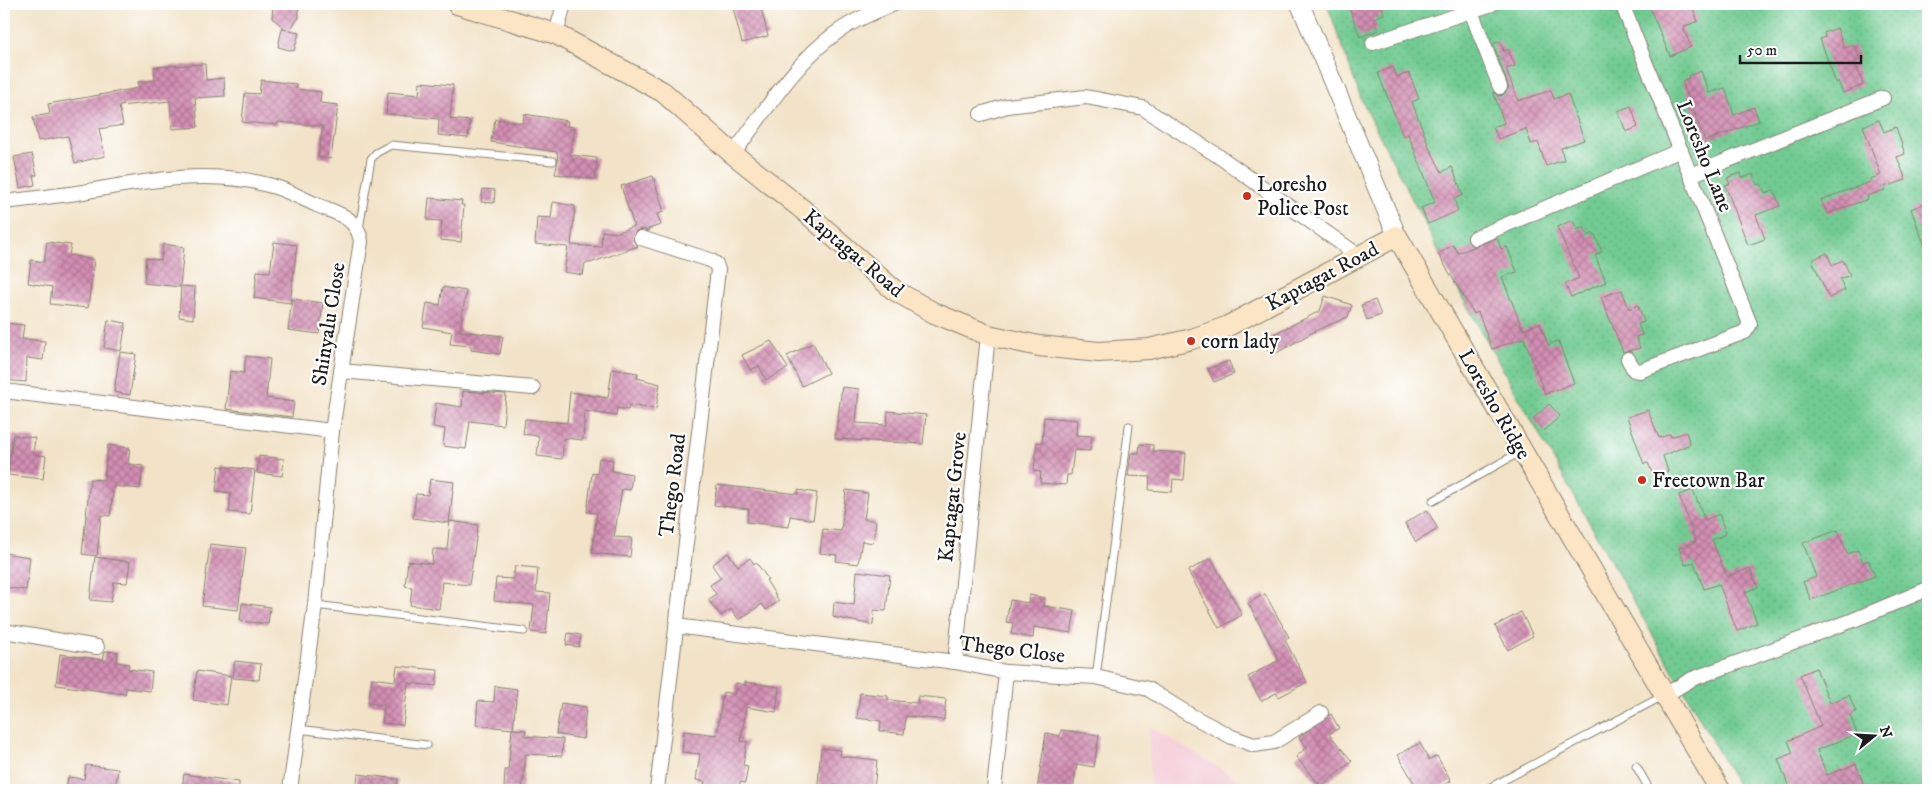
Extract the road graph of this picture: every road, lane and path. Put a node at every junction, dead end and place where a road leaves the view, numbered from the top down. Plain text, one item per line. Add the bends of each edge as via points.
1 (457, 4) edge
2 (564, 4) edge
3 (894, 4) edge
4 (1300, 4) edge
5 (1492, 4) edge
6 (1622, 4) edge
7 (1471, 11) junction
8 (556, 34) junction
9 (1373, 43) dead end
10 (1500, 87) dead end
11 (1882, 98) dead end
12 (981, 114) dead end
13 (1681, 150) junction
14 (733, 154) junction
15 (553, 161) dead end
16 (1691, 175) junction
17 (4, 202) edge
18 (359, 229) junction
19 (1397, 236) junction
20 (641, 238) dead end
21 (1475, 238) dead end
22 (1359, 256) junction
23 (988, 335) junction
24 (1628, 359) dead end
25 (342, 371) junction
26 (534, 388) dead end
27 (4, 391) edge
28 (1129, 426) dead end
29 (332, 431) junction
30 (1522, 450) junction
31 (1432, 501) dead end
32 (1928, 589) edge
33 (314, 605) junction
34 (676, 626) junction
35 (4, 631) edge
36 (524, 632) dead end
37 (97, 647) dead end
38 (955, 662) junction
39 (1006, 672) junction
40 (1096, 677) junction
41 (1665, 695) junction
42 (1321, 714) dead end
43 (297, 729) junction
44 (427, 745) dead end
45 (1636, 766) dead end
46 (290, 790) edge
47 (657, 790) edge
48 (994, 790) edge
49 (1485, 790) edge
50 (1650, 790) edge
51 (1720, 790) edge

1 - 8 main road, Kaptagat Road
2 - 8 street
3 - 14 street via 858,19 815,51
4 - 19 street, Loresho Ridge
5 - 7 street
6 - 13 street, Loresho Lane
7 - 9 street
7 - 10 street
8 - 14 main road, Kaptagat Road via 663,92
11 - 16 street
12 - 22 street via 1007,106 1086,97 1142,108 1217,155
13 - 16 street, Loresho Lane
13 - 21 street
14 - 23 main road, Kaptagat Road via 802,209 894,290 934,313
15 - 18 lane via 391,145 371,159
16 - 24 street, Loresho Lane via 1750,324 1746,332 1640,371 1634,370
17 - 18 street via 153,179 208,177 272,186 342,216 354,222
18 - 25 street, Shinyalu Close via 361,241
19 - 22 main road, Kaptagat Road
19 - 30 main road, Loresho Ridge
20 - 34 street, Thego Road via 710,260 718,270
22 - 23 main road, Kaptagat Road via 1226,327 1149,349 1100,352 1039,346
23 - 38 street, Kaptagat Grove
25 - 26 street
25 - 29 street, Shinyalu Close
27 - 29 street
28 - 40 lane
29 - 33 street, Shinyalu Close
30 - 31 lane
30 - 41 main road, Loresho Ridge
32 - 41 street via 1692,679
33 - 36 lane
33 - 43 street, Shinyalu Close
34 - 38 street, Thego Close
34 - 47 street, Thego Road
35 - 37 street
38 - 39 street, Thego Close
39 - 40 street, Thego Close
39 - 48 street
40 - 42 street, Thego Close via 1148,688 1206,724 1254,745 1274,742
41 - 49 lane
41 - 51 main road, Loresho Ridge
43 - 44 lane
43 - 46 street, Shinyalu Close
45 - 50 lane

